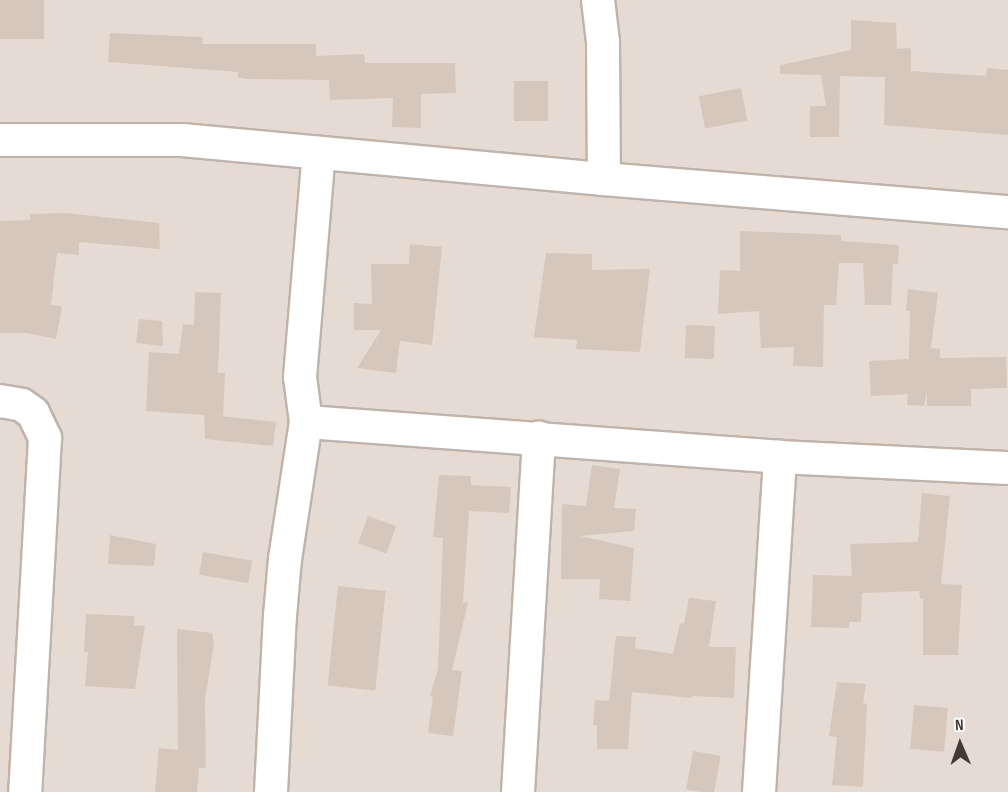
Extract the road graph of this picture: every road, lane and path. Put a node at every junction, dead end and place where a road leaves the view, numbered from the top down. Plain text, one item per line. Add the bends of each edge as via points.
1 (598, 0) edge
2 (0, 140) edge
3 (319, 153) junction
4 (604, 179) junction
5 (1008, 212) edge
6 (0, 401) edge
7 (306, 422) junction
8 (539, 438) junction
9 (780, 457) junction
10 (1008, 468) edge
11 (25, 792) edge
12 (271, 792) edge
13 (518, 792) edge
14 (759, 792) edge

1 - 4 street via 603,42
2 - 3 street via 182,140
3 - 4 street
3 - 7 street via 300,377
4 - 5 street
6 - 11 street via 22,405 33,413 45,438
7 - 8 street
7 - 12 street via 286,549
8 - 9 street
8 - 13 street
9 - 10 street
9 - 14 street

